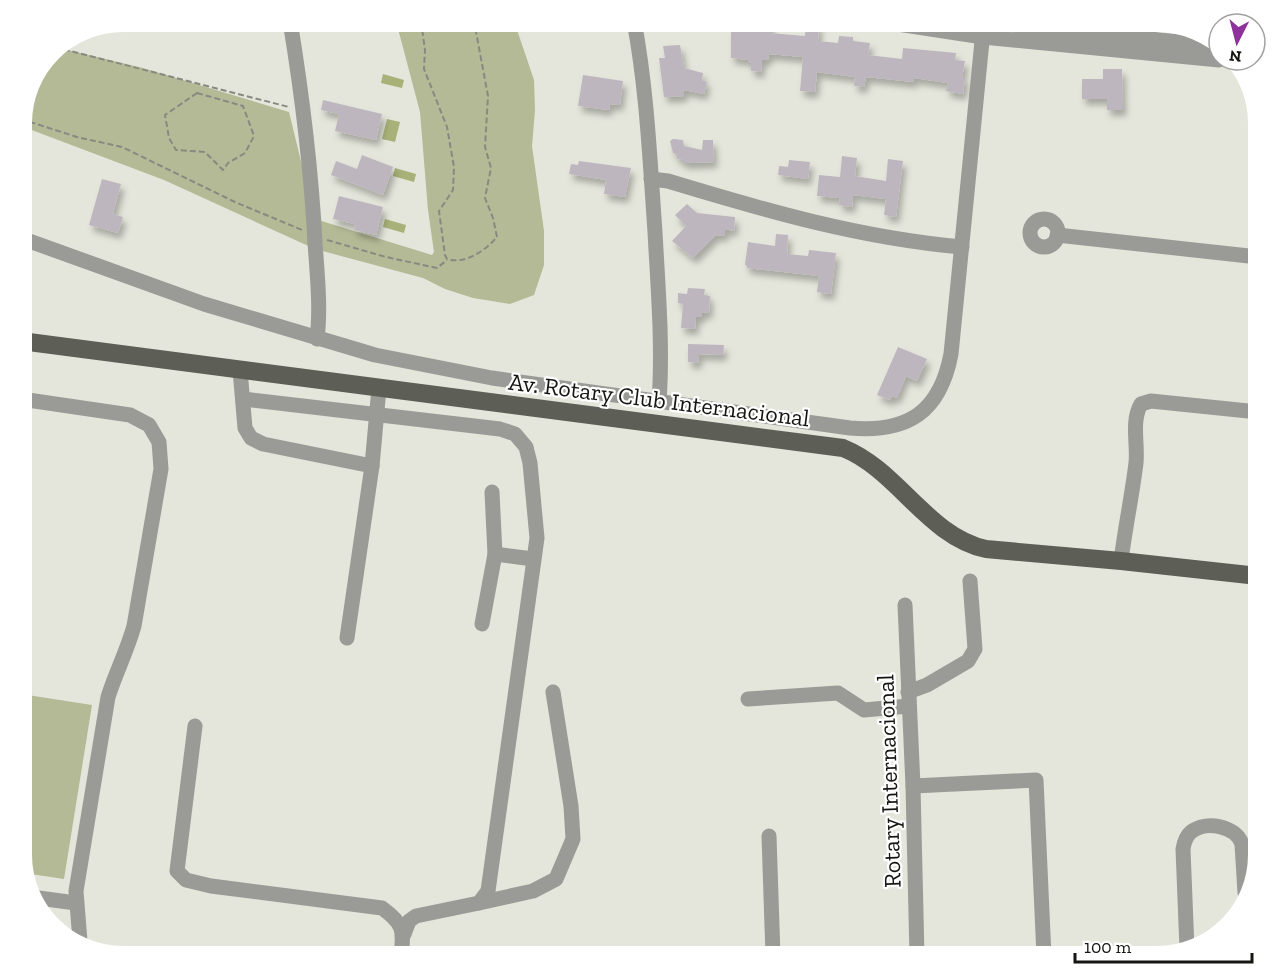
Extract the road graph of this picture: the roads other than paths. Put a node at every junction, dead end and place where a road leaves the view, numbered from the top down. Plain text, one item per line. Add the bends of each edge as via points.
1 (292, 32) edge
2 (636, 32) edge
3 (979, 32) edge
4 (1028, 32) edge
5 (1060, 32) edge
6 (1203, 45) edge
7 (1207, 58) edge
8 (651, 179) junction
9 (1057, 235) dead end
10 (32, 242) edge
11 (963, 247) junction
12 (1248, 256) edge
13 (317, 339) junction
14 (32, 342) edge
15 (240, 370) junction
16 (379, 388) junction
17 (243, 399) junction
18 (32, 401) edge
19 (659, 402) junction
20 (1248, 411) edge
21 (378, 416) junction
22 (372, 466) junction
23 (492, 492) dead end
24 (495, 554) junction
25 (533, 559) junction
26 (1121, 561) junction
27 (1248, 575) edge
28 (970, 581) dead end
29 (905, 605) dead end
30 (482, 624) dead end
31 (347, 638) dead end
32 (553, 692) dead end
33 (748, 699) dead end
34 (908, 699) junction
35 (195, 726) dead end
36 (913, 786) junction
37 (769, 836) dead end
38 (1244, 878) edge
39 (43, 899) edge
40 (76, 903) junction
41 (479, 903) junction
42 (79, 934) edge
43 (404, 934) junction
44 (1187, 940) edge
45 (402, 946) edge
46 (774, 946) edge
47 (917, 946) edge
48 (1044, 946) edge

1 - 13 street via 304,110 315,235 320,313
2 - 8 street
3 - 11 street
4 - 7 street
5 - 6 street
8 - 11 street via 814,223
8 - 19 street via 660,317
9 - 12 street
10 - 13 street via 204,304
11 - 19 street via 947,374 941,390 908,421 867,430
13 - 19 street via 460,373
14 - 15 main road, Av. Rotary Club Internacional
15 - 16 main road, Av. Rotary Club Internacional
15 - 17 street
16 - 21 street
16 - 26 main road, Av. Rotary Club Internacional via 843,448 865,459 949,533 973,546
17 - 21 street
17 - 22 street via 244,428 251,438
18 - 40 street via 130,415 149,425 159,442 161,469 134,626 108,697
20 - 26 street via 1151,401 1141,404 1137,411 1136,466
21 - 22 street
21 - 25 street via 500,429 515,434 526,447 530,463 537,538
22 - 31 street
23 - 24 street
24 - 25 street
24 - 30 street
25 - 41 street via 488,891
26 - 27 main road, Av. Rotary Club Internacional
28 - 34 street via 975,649 972,656
29 - 34 street, Rotary Internacional
32 - 41 street via 573,839 556,879 533,891
33 - 34 street via 838,693 864,710
34 - 36 street, Rotary Internacional
35 - 43 street via 177,871 186,879 211,886 382,908 398,919
36 - 47 street, Rotary Internacional
36 - 48 street via 1036,780
37 - 46 street
38 - 44 street via 1242,844 1232,830 1207,826 1190,833 1183,849
39 - 40 street
40 - 42 street
41 - 43 street via 416,916 409,921
43 - 45 street

